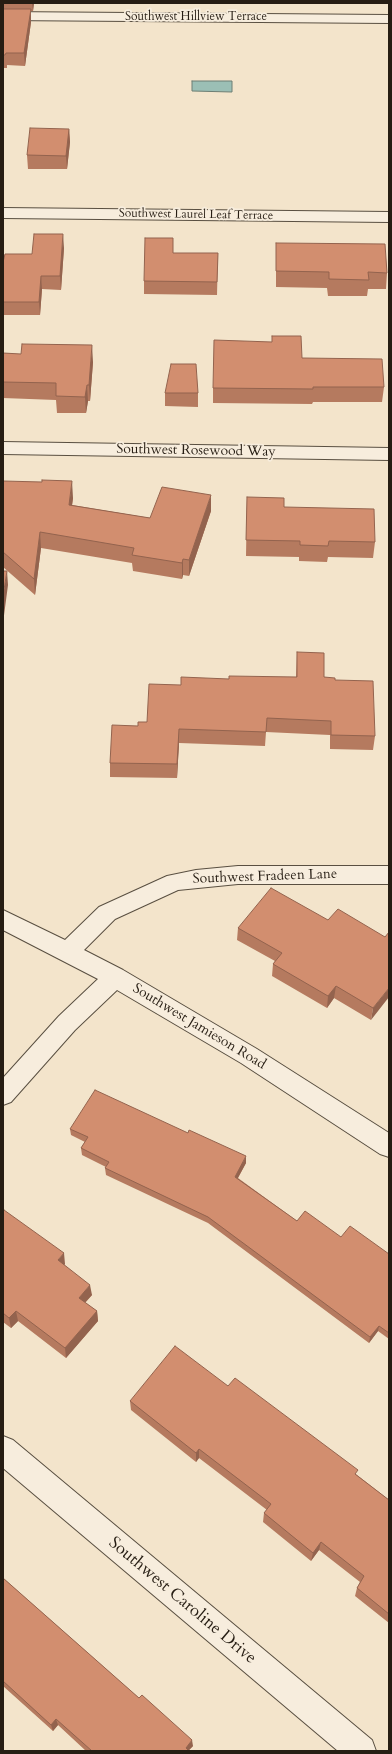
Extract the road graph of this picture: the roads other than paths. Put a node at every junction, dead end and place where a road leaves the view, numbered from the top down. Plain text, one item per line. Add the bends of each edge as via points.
1 (3, 16) edge
2 (389, 19) edge
3 (3, 213) edge
4 (389, 217) edge
5 (3, 448) edge
6 (389, 454) edge
7 (389, 874) edge
8 (3, 919) edge
9 (68, 952) junction
10 (115, 976) junction
11 (3, 1095) edge
12 (389, 1146) edge
13 (3, 1450) edge
14 (361, 1751) edge

1 - 2 street, Southwest Hillview Terrace
3 - 4 street, Southwest Laurel Leaf Terrace
5 - 6 street, Southwest Rosewood Way
7 - 9 street, Southwest Fradeen Lane via 238,875 175,882 107,913
8 - 9 street, Southwest Jamieson Road
9 - 10 street, Southwest Jamieson Road
10 - 11 street via 67,1023
10 - 12 street, Southwest Jamieson Road via 249,1056
13 - 14 street, Southwest Caroline Drive

